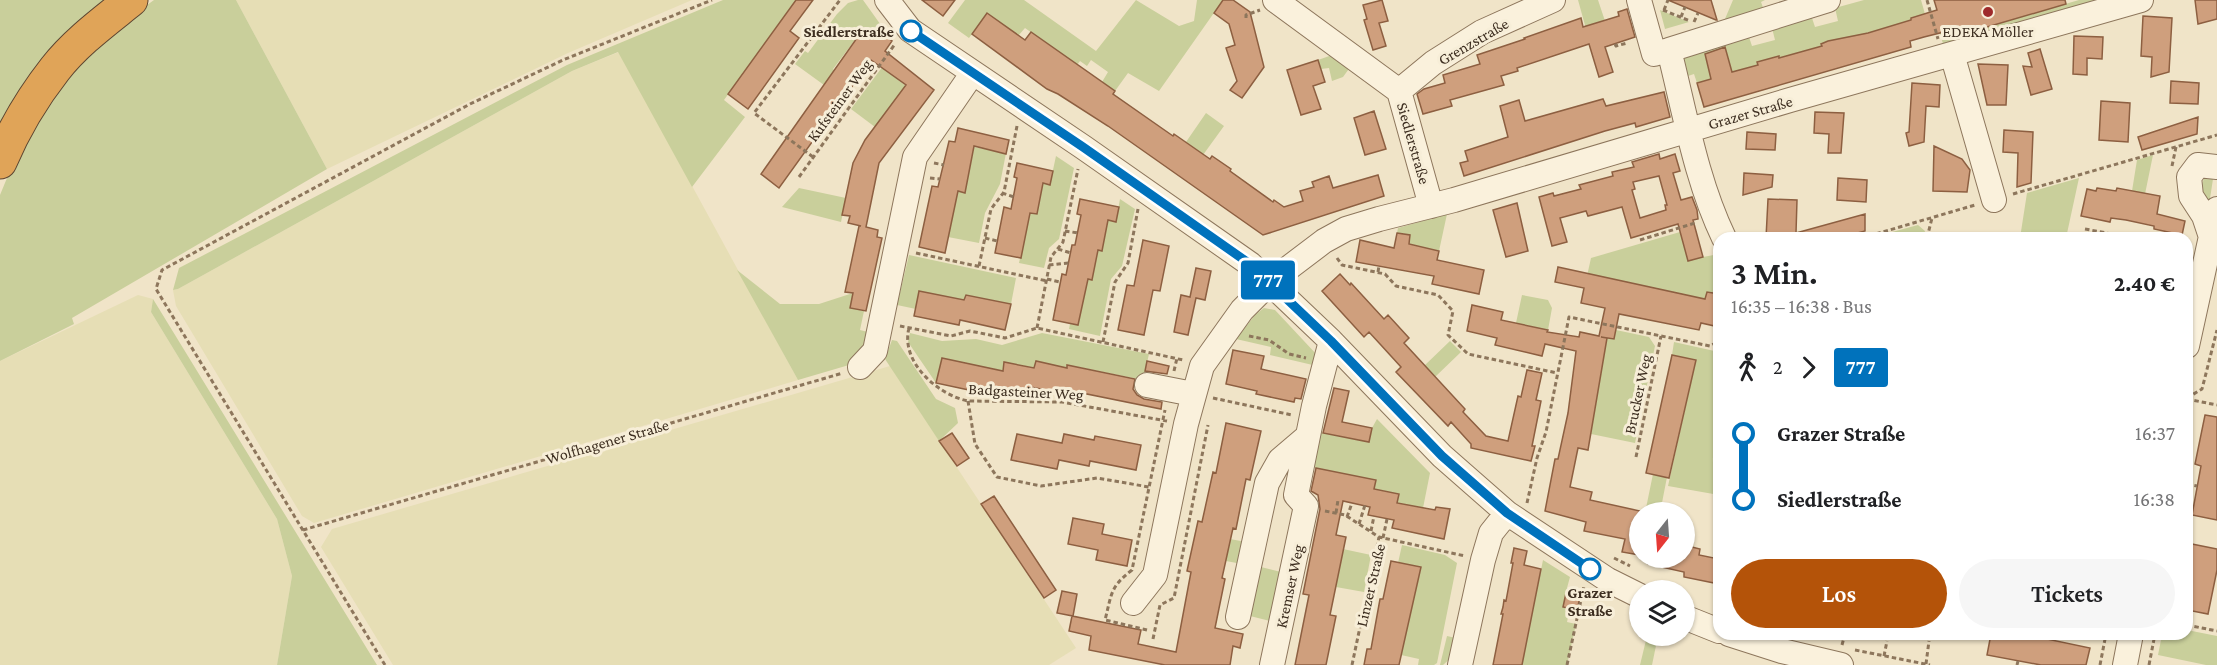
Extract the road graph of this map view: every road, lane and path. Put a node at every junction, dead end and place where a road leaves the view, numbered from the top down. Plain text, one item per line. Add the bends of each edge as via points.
1 (131, 0) edge
2 (712, 0) edge
3 (840, 0) edge
4 (886, 0) edge
5 (1275, 0) edge
6 (1553, 0) edge
7 (1668, 0) edge
8 (1927, 0) edge
9 (2141, 0) edge
10 (1823, 1) edge
11 (1646, 3) edge
12 (1685, 7) dead end
13 (1664, 10) junction
14 (1698, 13) dead end
15 (1681, 17) junction
16 (1694, 23) junction
17 (910, 30) junction
18 (1720, 33) junction
19 (1627, 43) dead end
20 (1615, 44) dead end
21 (1669, 50) junction
22 (1948, 55) junction
23 (972, 74) junction
24 (1399, 91) junction
25 (1021, 106) junction
26 (1690, 130) junction
27 (2217, 135) edge
28 (1083, 147) junction
29 (813, 157) junction
30 (0, 162) edge
31 (2217, 167) edge
32 (799, 177) dead end
33 (1142, 189) junction
34 (1002, 194) junction
35 (1014, 197) dead end
36 (1994, 200) junction
37 (1431, 206) junction
38 (2217, 209) edge
39 (1932, 218) junction
40 (2085, 228) dead end
41 (1065, 231) junction
42 (1716, 232) edge
43 (1884, 232) edge
44 (1928, 232) edge
45 (2104, 232) edge
46 (1078, 233) dead end
47 (1713, 236) edge
48 (2211, 237) junction
49 (985, 238) junction
50 (1640, 240) dead end
51 (997, 241) dead end
52 (1324, 241) junction
53 (897, 248) junction
54 (1057, 249) junction
55 (1071, 253) dead end
56 (1069, 263) dead end
57 (1049, 265) junction
58 (979, 266) junction
59 (1379, 266) dead end
60 (1378, 272) junction
61 (1047, 280) junction
62 (1060, 282) dead end
63 (1270, 282) junction
64 (2193, 319) edge
65 (882, 322) junction
66 (909, 328) junction
67 (1037, 328) junction
68 (2217, 330) edge
69 (1225, 331) junction
70 (1661, 336) junction
71 (1103, 342) junction
72 (1713, 344) edge
73 (1328, 352) junction
74 (1177, 358) junction
75 (1202, 366) junction
76 (860, 368) joint
77 (1557, 373) junction
78 (1158, 387) junction
79 (1193, 394) junction
80 (2193, 394) edge
81 (2193, 399) edge
82 (968, 401) junction
83 (2217, 405) edge
84 (1174, 422) junction
85 (1309, 428) junction
86 (1636, 457) dead end
87 (2193, 485) edge
88 (2198, 486) dead end
89 (1160, 489) junction
90 (1338, 500) dead end
91 (1352, 502) dead end
92 (1306, 506) junction
93 (1365, 506) dead end
94 (1336, 513) junction
95 (1374, 516) dead end
96 (1347, 517) junction
97 (1515, 518) junction
98 (1387, 519) dead end
99 (1359, 524) junction
100 (303, 530) junction
101 (1371, 531) junction
102 (1381, 537) junction
103 (1483, 560) junction
104 (1596, 560) junction
105 (1636, 570) dead end
106 (1632, 580) edge
107 (1133, 603) dead end
108 (1238, 617) dead end
109 (1695, 621) edge
110 (2193, 627) edge
111 (1713, 629) edge
112 (1147, 630) dead end
113 (2217, 631) edge
114 (1748, 640) edge
115 (2105, 640) edge
116 (2131, 640) edge
117 (2154, 640) edge
118 (1887, 642) dead end
119 (1929, 642) dead end
120 (1842, 651) edge
121 (1884, 656) junction
122 (385, 665) edge
123 (1272, 665) edge
124 (1352, 665) edge
125 (1460, 665) edge
126 (1567, 665) edge
127 (1928, 665) edge
128 (2100, 665) edge
129 (2125, 665) edge
130 (2149, 665) edge

1 - 30 highway via 90,33 56,68 24,114
2 - 100 path via 563,60 470,104 162,270 156,289
3 - 29 path, Kufsteiner Weg via 754,113
4 - 17 street
5 - 24 street, Siedlerstraße
6 - 24 street, Grenzstraße via 1482,32 1433,63
7 - 13 path
8 - 22 path
9 - 22 street, Grazer Straße
10 - 18 street
11 - 13 path
11 - 21 street via 1654,54
12 - 15 path
13 - 15 path
14 - 16 path
15 - 16 path
16 - 18 path
17 - 23 street
17 - 29 path, Kufsteiner Weg via 893,45
18 - 21 street
19 - 20 path
21 - 26 street
22 - 26 street, Grazer Straße
22 - 36 street
23 - 25 street
23 - 53 street via 915,157
24 - 37 street, Siedlerstraße
25 - 28 street
25 - 34 path
26 - 37 street, Grazer Straße
26 - 42 street
27 - 36 path
28 - 33 street
28 - 41 path
29 - 32 path, Kufsteiner Weg
31 - 48 street via 2198,165 2189,177 2191,196
33 - 63 street
33 - 71 path via 1128,263 1115,282
34 - 35 path
34 - 49 path via 992,209
36 - 39 path
37 - 52 street, Grazer Straße via 1357,226
38 - 48 street
39 - 43 path
39 - 44 path
40 - 45 path
41 - 46 path
41 - 54 path
47 - 50 path
48 - 64 street
49 - 51 path
49 - 58 path
52 - 60 path via 1342,265
52 - 63 street, Grazer Straße
53 - 58 path
53 - 65 street
54 - 55 path
54 - 57 path
56 - 57 path
57 - 61 path
58 - 61 path
59 - 60 path
60 - 77 path via 1396,286 1438,295 1453,311 1448,335 1468,354
61 - 62 path
61 - 67 path
63 - 69 street, Grazer Straße
63 - 73 street
65 - 66 path
65 - 76 street via 875,351
66 - 67 path via 951,336 970,331 1005,338
66 - 82 path, Badgasteiner Weg via 908,346 925,376 939,390
67 - 71 path
68 - 80 path via 2202,389
69 - 73 path via 1269,340 1289,354
69 - 75 street, Grazer Straße
70 - 72 path, Brucker Weg
70 - 77 path, Brucker Weg via 1569,317
70 - 86 path, Brucker Weg
71 - 74 path
73 - 85 street, Kremser Weg
73 - 97 street
74 - 75 path
74 - 78 path
75 - 79 street, Grazer Straße
76 - 100 path, Wolfhagener Straße
77 - 97 path via 1546,432
78 - 79 street
78 - 84 path
79 - 84 street, Grazer Straße
79 - 85 path
81 - 83 path
82 - 84 path, Badgasteiner Weg via 1062,402
82 - 89 path via 975,444 997,477 1041,486 1097,478
84 - 89 street, Grazer Straße
84 - 89 path
85 - 92 street, Kremser Weg via 1296,495
85 - 108 street via 1280,460 1267,483
87 - 88 path
89 - 107 street, Grazer Straße via 1155,575
89 - 112 path via 1132,570 1117,581 1105,620
90 - 94 path
91 - 96 path
92 - 94 path
92 - 123 street, Kremser Weg
93 - 99 path
94 - 96 path
95 - 101 path
96 - 99 path
97 - 103 street via 1491,533
97 - 104 street
98 - 102 path
99 - 101 path
100 - 122 path
101 - 102 path
102 - 103 path, Linzer Straße
102 - 124 path, Linzer Straße
103 - 125 street
104 - 105 path
104 - 106 street
104 - 126 path
109 - 111 street
110 - 113 path
114 - 120 street via 1782,651
115 - 128 path
116 - 129 street
117 - 130 path
118 - 121 path
119 - 127 path
120 - 121 path
121 - 127 path

